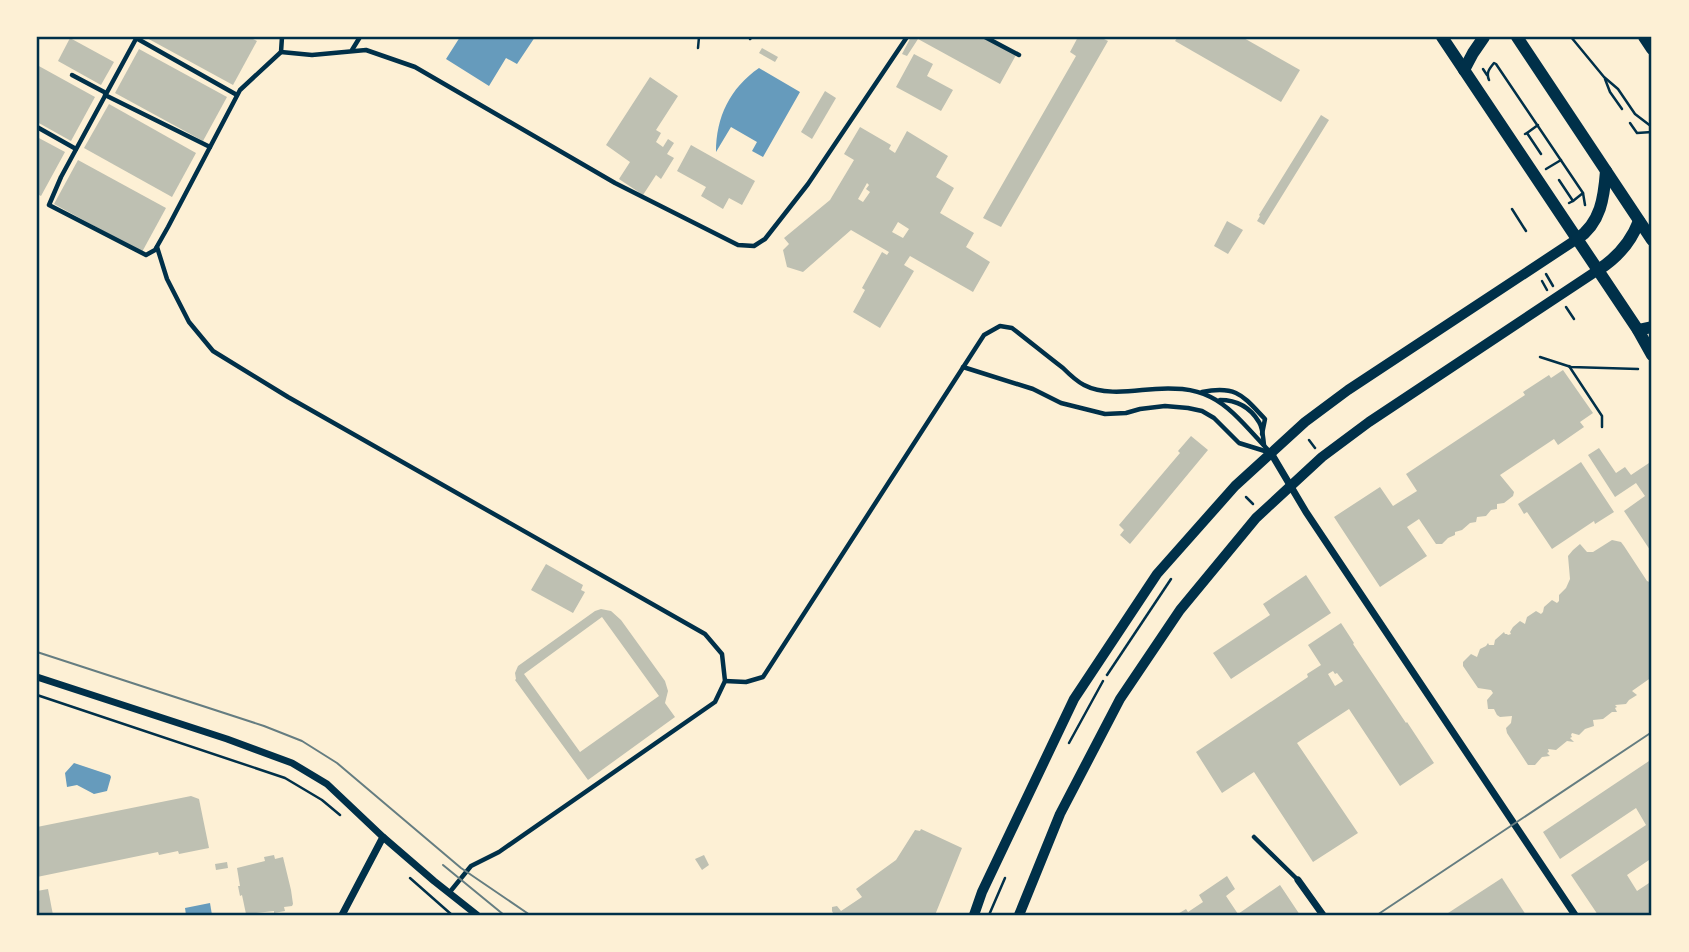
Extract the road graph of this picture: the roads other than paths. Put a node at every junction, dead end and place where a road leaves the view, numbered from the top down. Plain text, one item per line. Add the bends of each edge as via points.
1 (136, 37) edge
2 (282, 37) edge
3 (360, 37) edge
4 (906, 37) edge
5 (985, 37) edge
6 (1442, 37) edge
7 (1484, 37) edge
8 (1517, 37) edge
9 (1644, 37) edge
10 (1652, 49) edge
11 (352, 51) junction
12 (281, 52) junction
13 (1019, 55) dead end
14 (1464, 70) junction
15 (72, 75) dead end
16 (106, 94) junction
17 (237, 95) junction
18 (37, 127) edge
19 (210, 147) junction
20 (76, 149) junction
21 (1606, 171) junction
22 (1639, 221) junction
23 (1577, 239) junction
24 (1652, 240) edge
25 (157, 247) junction
26 (1598, 270) junction
27 (1652, 327) edge
28 (1639, 330) junction
29 (1652, 355) edge
30 (963, 367) junction
31 (1202, 392) junction
32 (1218, 400) junction
33 (1262, 434) junction
34 (1268, 449) junction
35 (1291, 486) junction
36 (37, 677) edge
37 (724, 681) junction
38 (383, 837) junction
39 (1254, 837) dead end
40 (1298, 880) joint
41 (449, 893) junction
42 (342, 915) edge
43 (477, 915) edge
44 (974, 915) edge
45 (1019, 915) edge
46 (1322, 915) edge
47 (1575, 915) edge

1 - 16 lane
1 - 17 lane
2 - 12 lane
3 - 11 lane
4 - 11 lane via 801,193 765,239 754,246 738,246 615,183 415,67 366,50
5 - 13 lane
6 - 14 main road
7 - 14 main road
8 - 21 main road
9 - 10 main road
11 - 12 lane
12 - 17 lane
14 - 23 main road
15 - 16 lane
16 - 19 lane
16 - 20 lane
17 - 19 lane
18 - 20 lane
19 - 25 lane
20 - 25 lane via 49,205 146,255
21 - 22 main road
21 - 23 main road via 1593,225
22 - 24 main road
22 - 26 main road via 1621,251
23 - 26 main road
23 - 34 street via 1348,390
25 - 37 lane via 189,322 213,351 705,634 722,654
26 - 28 main road
26 - 35 street via 1369,422
27 - 28 main road
28 - 29 main road
30 - 31 lane via 984,335 1000,326 1012,328 1084,385 1121,392 1171,388
30 - 34 lane via 1105,414 1166,406 1202,411 1239,443
30 - 37 lane via 763,677
31 - 32 lane
31 - 33 lane via 1216,389 1241,395 1265,419
32 - 33 lane via 1235,400 1245,407 1261,423
32 - 34 lane
33 - 34 lane
34 - 35 street
34 - 44 street via 1157,574 1074,699
35 - 45 street via 1256,518 1180,611 1120,699 1060,814
35 - 47 street
36 - 38 street via 292,763 327,785
37 - 41 lane via 715,702 499,852 471,866
38 - 41 street
38 - 42 street
39 - 40 lane
40 - 46 street
41 - 43 street

